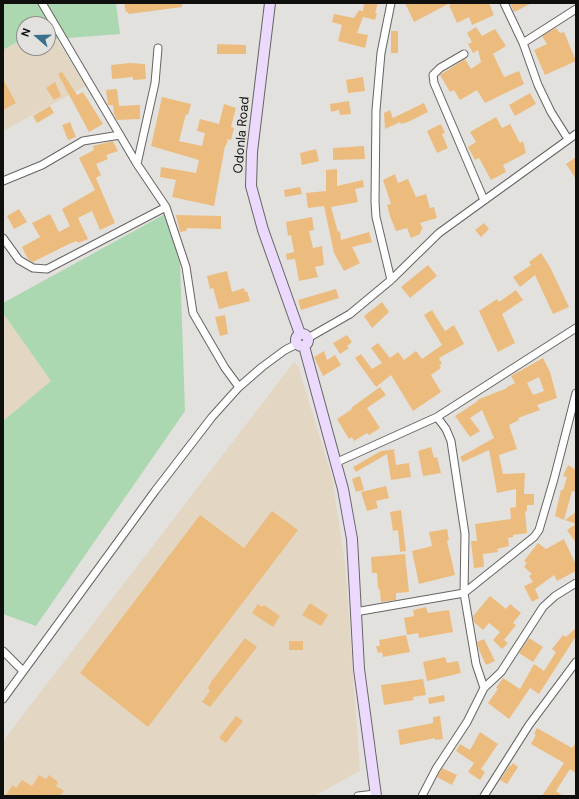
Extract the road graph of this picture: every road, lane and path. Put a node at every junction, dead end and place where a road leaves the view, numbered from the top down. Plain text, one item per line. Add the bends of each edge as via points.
1 (42, 3) edge
2 (270, 3) edge
3 (391, 3) edge
4 (504, 3) edge
5 (576, 9) edge
6 (523, 43) junction
7 (158, 48) dead end
8 (464, 54) dead end
9 (576, 134) edge
10 (120, 135) junction
11 (568, 140) junction
12 (137, 164) junction
13 (3, 181) edge
14 (484, 200) junction
15 (166, 207) junction
16 (3, 238) edge
17 (391, 280) junction
18 (576, 328) edge
19 (302, 341) junction
20 (239, 387) junction
21 (576, 393) edge
22 (437, 417) junction
23 (335, 463) junction
24 (576, 583) edge
25 (464, 593) junction
26 (355, 612) junction
27 (3, 651) edge
28 (576, 662) edge
29 (23, 671) junction
30 (484, 688) junction
31 (3, 699) edge
32 (376, 795) edge
33 (358, 796) edge
34 (422, 796) edge
35 (484, 796) edge

1 - 10 street
2 - 19 street, Odonla Road via 252,152 251,186 263,230
3 - 17 street via 381,53 376,110 375,202 376,217
4 - 6 street
5 - 6 street
6 - 11 street via 538,85
7 - 12 street via 155,83
8 - 14 street via 440,68 433,75 434,83
9 - 11 street
10 - 12 street
10 - 13 street via 83,141 42,165
11 - 14 street
12 - 15 street
14 - 17 street via 439,233
15 - 16 street via 47,269 33,268 19,260
15 - 20 street via 186,267 194,313 225,368
17 - 19 street via 350,314
18 - 22 street
19 - 20 street via 285,350
19 - 23 street, Odonla Road
20 - 29 street via 160,484
21 - 25 street via 539,530 519,550
22 - 23 street
22 - 25 street via 451,440 465,534
23 - 26 street, Odonla Road via 343,489 352,539
24 - 30 street via 555,596 543,608 508,663
25 - 26 street
25 - 30 street via 476,664
26 - 32 street, Odonla Road via 359,669
27 - 29 street
28 - 35 street via 529,725
29 - 31 street
30 - 34 street via 467,722 436,769
32 - 33 street

